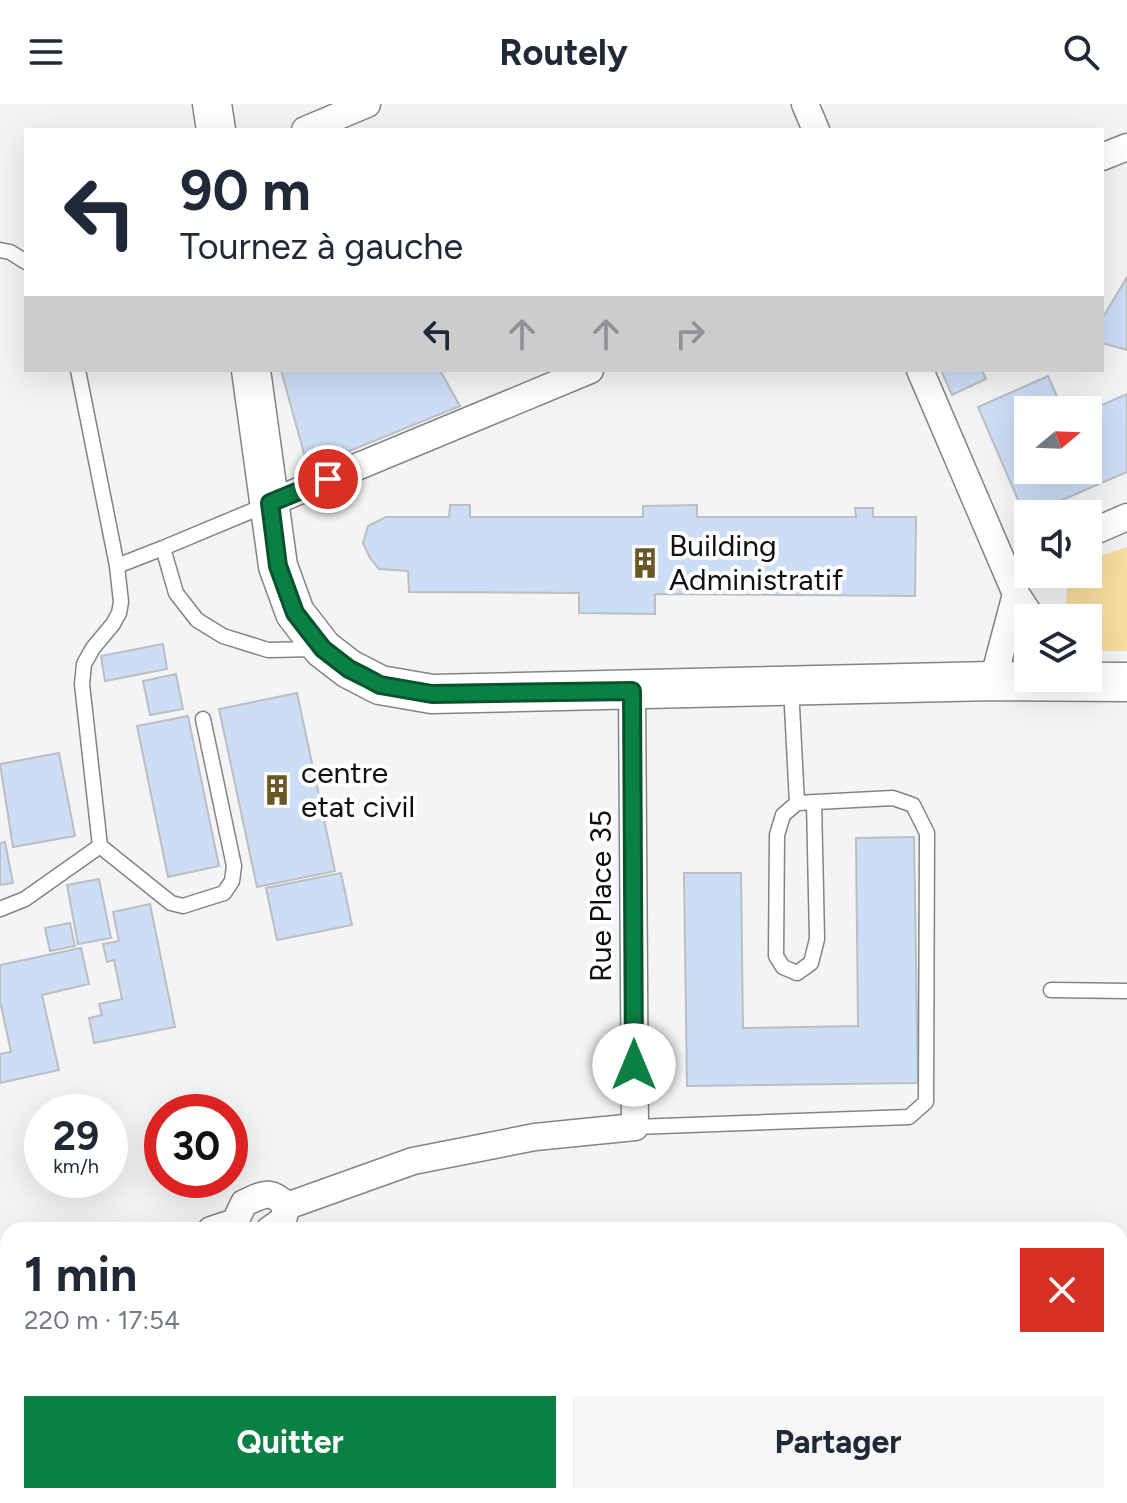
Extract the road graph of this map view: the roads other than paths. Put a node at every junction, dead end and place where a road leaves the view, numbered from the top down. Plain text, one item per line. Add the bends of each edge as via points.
1 (212, 104) edge
2 (367, 104) edge
3 (805, 104) edge
4 (216, 128) edge
5 (310, 128) edge
6 (815, 128) edge
7 (1127, 147) edge
8 (1104, 156) edge
9 (0, 250) edge
10 (24, 261) edge
11 (78, 372) edge
12 (251, 372) edge
13 (585, 372) edge
14 (921, 372) edge
15 (270, 503) junction
16 (1127, 517) edge
17 (1102, 528) edge
18 (163, 548) junction
19 (1014, 558) edge
20 (117, 566) junction
21 (1016, 588) edge
22 (1016, 594) junction
23 (1023, 604) edge
24 (323, 649) junction
25 (993, 681) junction
26 (1014, 681) edge
27 (1102, 681) edge
28 (1127, 682) edge
29 (791, 686) junction
30 (632, 691) junction
31 (203, 719) dead end
32 (814, 802) junction
33 (797, 803) junction
34 (100, 846) junction
35 (0, 909) edge
36 (1051, 990) dead end
37 (1127, 991) edge
38 (635, 1127) junction
39 (287, 1206) junction
40 (234, 1222) edge
41 (280, 1222) edge

1 - 4 street
2 - 5 street
3 - 6 street
7 - 8 street
9 - 10 lane
11 - 20 lane
12 - 15 street
13 - 15 street
14 - 19 street
15 - 18 lane
15 - 24 street via 278,566 295,613
16 - 17 street
18 - 20 lane
18 - 24 lane via 176,593 197,620 223,636 268,650
20 - 34 lane via 119,613 84,664 82,684
21 - 22 street
22 - 23 street
22 - 25 street
24 - 30 street via 380,685 432,694
25 - 26 street
25 - 29 street
27 - 28 street
29 - 30 street
29 - 33 lane
30 - 38 street, Rue Place 35
31 - 34 lane via 234,866 224,893 183,906 171,903
32 - 33 lane
32 - 33 lane via 817,939 811,963 797,973 783,967 776,956 776,928 777,835 783,815
32 - 38 lane via 893,798 913,805 927,833 926,1102 909,1117
34 - 35 lane via 25,899
36 - 37 lane
38 - 39 street via 442,1154
39 - 40 street via 276,1195 265,1194 244,1203
39 - 41 street

